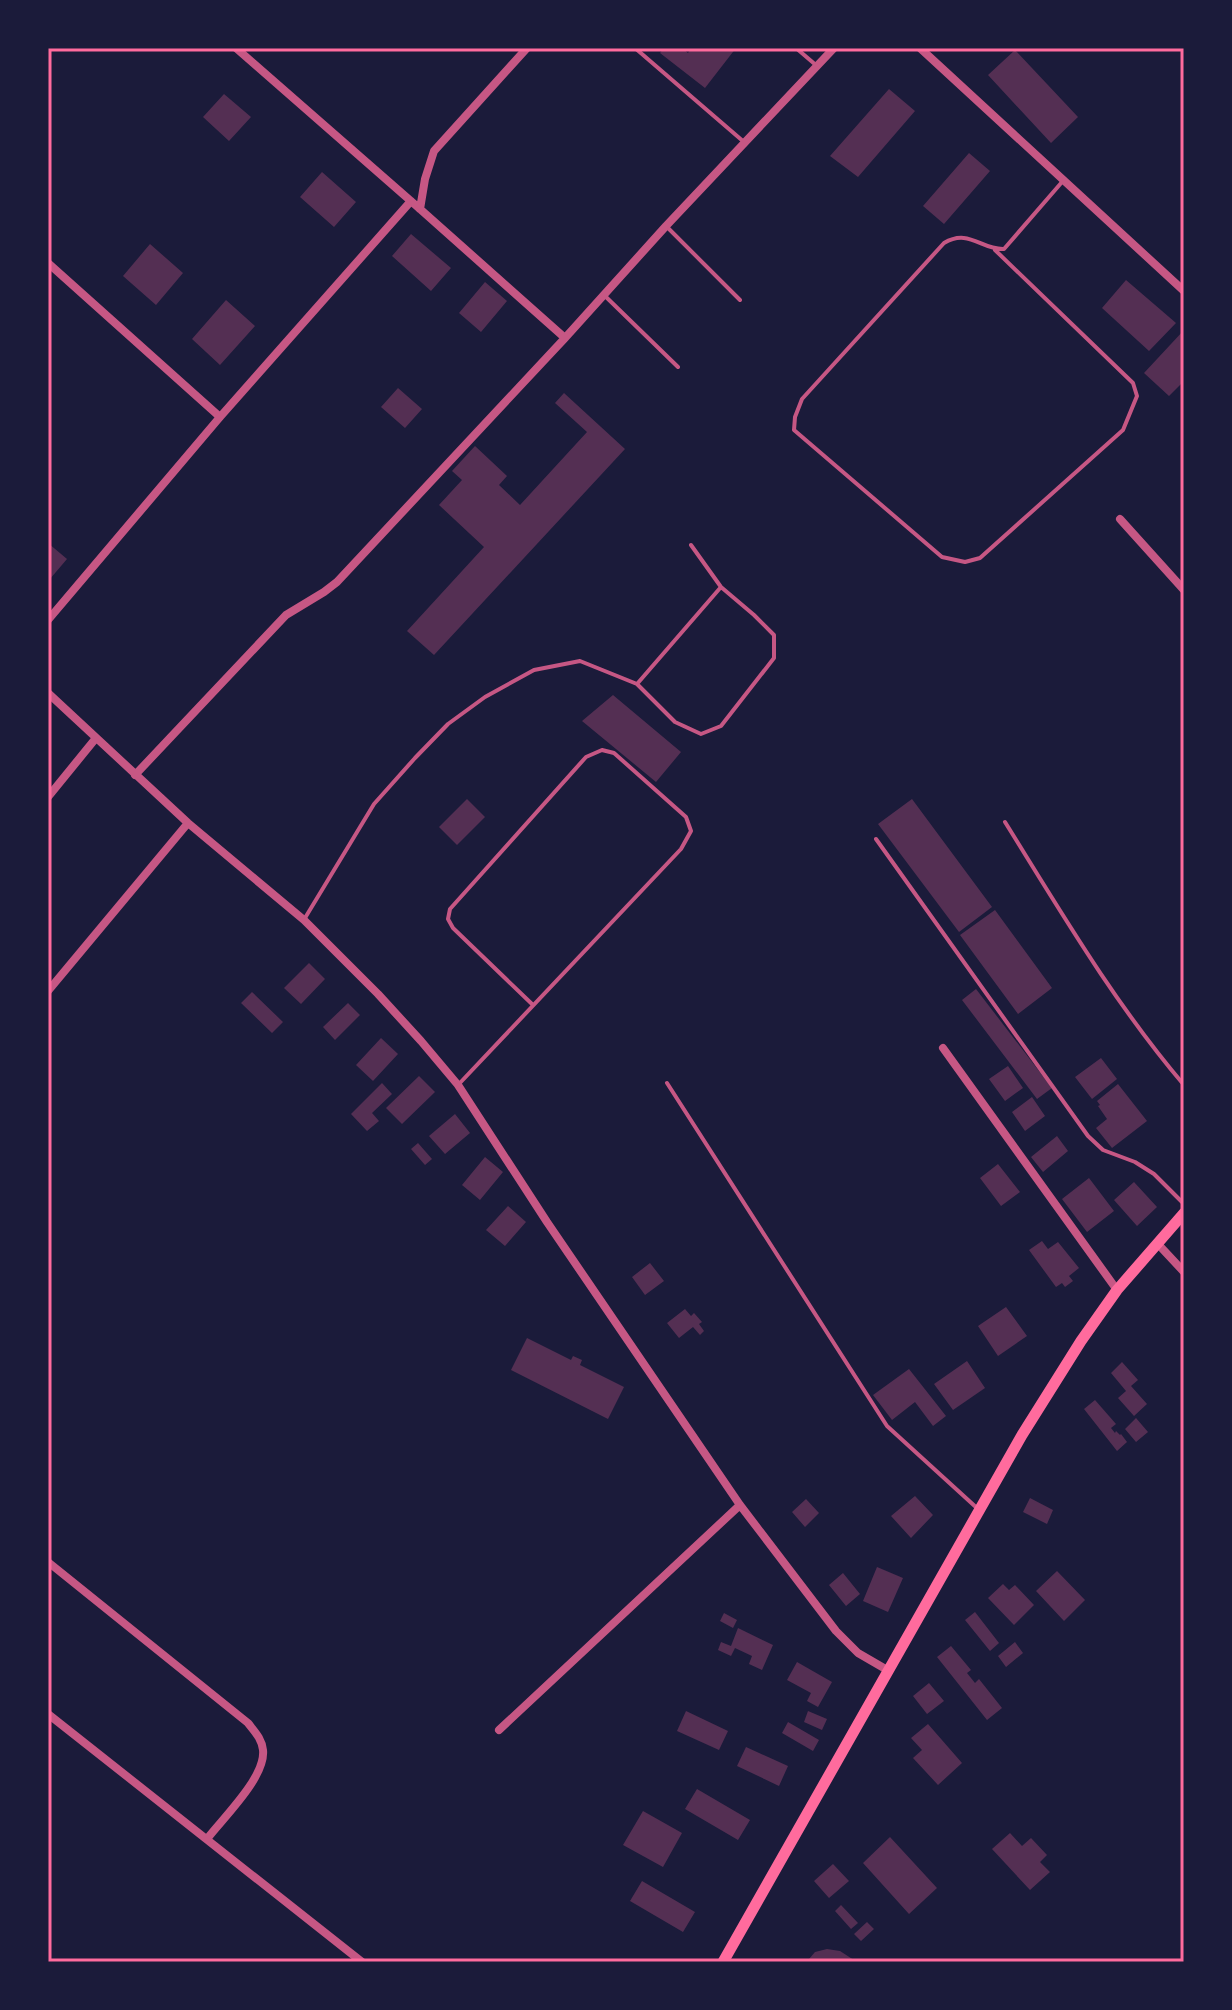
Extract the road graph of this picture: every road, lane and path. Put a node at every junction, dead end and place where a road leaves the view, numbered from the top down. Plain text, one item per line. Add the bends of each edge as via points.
1 (236, 48) edge
2 (527, 48) edge
3 (635, 48) edge
4 (796, 48) edge
5 (834, 48) edge
6 (920, 48) edge
7 (817, 66) junction
8 (745, 144) junction
9 (1064, 180) junction
10 (411, 201) junction
11 (420, 209) junction
12 (666, 226) junction
13 (995, 250) junction
14 (48, 263) edge
15 (1184, 291) edge
16 (604, 295) junction
17 (740, 300) dead end
18 (565, 338) junction
19 (678, 367) dead end
20 (220, 417) junction
21 (1120, 519) dead end
22 (691, 545) dead end
23 (721, 587) junction
24 (1184, 590) edge
25 (48, 620) edge
26 (637, 684) junction
27 (48, 693) edge
28 (96, 738) junction
29 (135, 775) junction
30 (48, 797) edge
31 (1005, 822) dead end
32 (188, 823) junction
33 (876, 839) dead end
34 (304, 920) junction
35 (48, 991) edge
36 (533, 1005) junction
37 (943, 1048) dead end
38 (667, 1083) dead end
39 (458, 1085) junction
40 (1184, 1085) edge
41 (1184, 1204) edge
42 (1184, 1213) edge
43 (1157, 1243) junction
44 (1184, 1272) edge
45 (1117, 1290) junction
46 (740, 1505) junction
47 (979, 1510) junction
48 (48, 1562) edge
49 (889, 1671) junction
50 (48, 1714) edge
51 (499, 1730) dead end
52 (207, 1839) junction
53 (362, 1962) edge
54 (723, 1962) edge

1 - 10 street
2 - 11 street via 434,151
3 - 8 lane
4 - 7 lane
5 - 7 street
6 - 9 street
7 - 8 street
8 - 12 street
9 - 13 lane via 1004,249
9 - 15 street
10 - 11 street
10 - 20 street
11 - 18 street
12 - 16 street
12 - 17 lane
13 - 13 lane via 970,238 944,243 802,399 795,417 794,430 942,557 965,562 980,558 1123,430 1137,396 1133,383
14 - 20 street
16 - 18 street
16 - 19 lane
18 - 29 street via 337,582 286,615
20 - 25 street
21 - 24 street
22 - 23 lane
23 - 26 lane
23 - 26 lane via 774,635 774,658 721,726 701,734 675,722
26 - 34 lane via 580,661 534,670 485,697 448,724 374,804
27 - 28 street
28 - 29 street
28 - 30 street
29 - 32 street
31 - 40 lane via 1087,954
32 - 34 street
32 - 35 street
33 - 41 lane via 1088,1136 1103,1150 1154,1174
34 - 39 street
36 - 36 lane via 681,849 691,831 686,817 614,753 602,750 586,757 450,909 453,928
36 - 39 lane
37 - 45 street
38 - 47 lane via 887,1426
39 - 46 street
42 - 43 main road
43 - 44 street
43 - 45 main road
45 - 47 main road
46 - 49 street via 836,1631 858,1653
46 - 51 street
47 - 49 main road
48 - 52 street via 260,1737 264,1752 253,1782
49 - 54 main road
50 - 52 street
52 - 53 street

